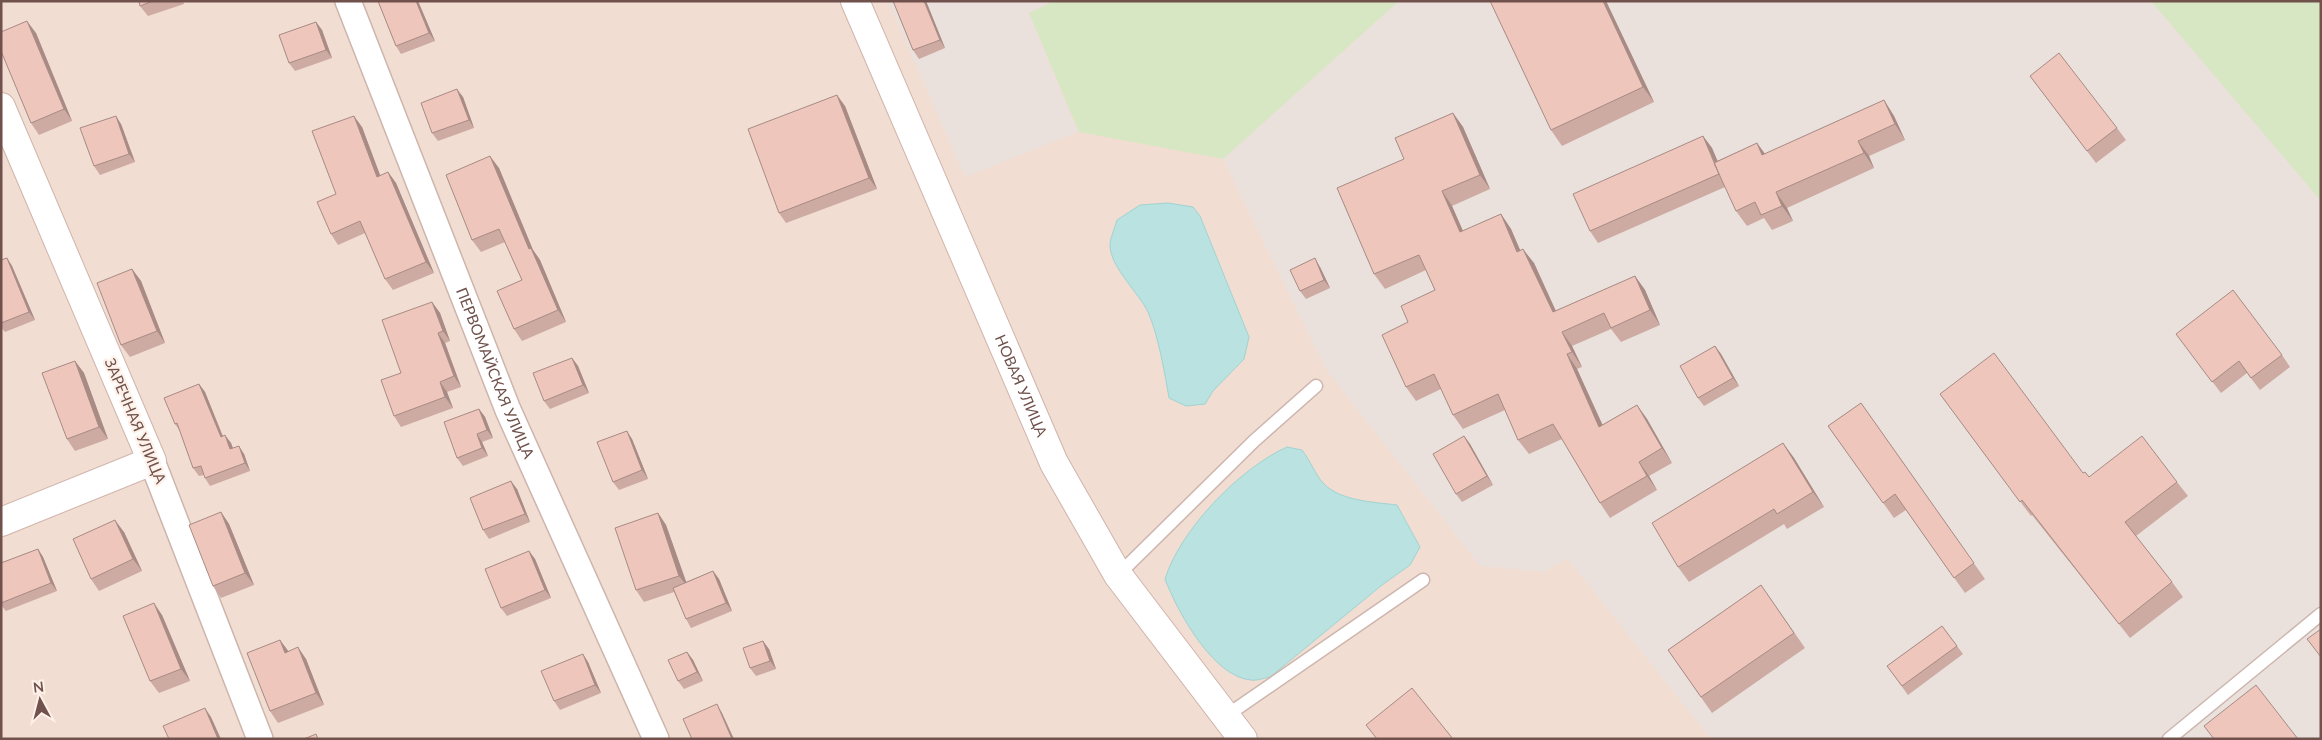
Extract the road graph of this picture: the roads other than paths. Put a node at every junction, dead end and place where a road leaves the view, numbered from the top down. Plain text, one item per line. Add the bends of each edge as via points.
1 (348, 1) edge
2 (855, 1) edge
3 (1, 107) edge
4 (1316, 386) dead end
5 (152, 461) junction
6 (1, 522) edge
7 (1118, 575) junction
8 (1424, 580) dead end
9 (2321, 614) edge
10 (1226, 716) junction
11 (260, 739) edge
12 (656, 739) edge
13 (1244, 739) edge
14 (2169, 739) edge

1 - 12 street, ПЕРВОМАЙСКАЯ УЛИЦА via 508,410
2 - 7 street, НОВАЯ УЛИЦА via 1054,463
3 - 5 street, ЗАРЕЧНАЯ УЛИЦА
4 - 7 lane via 1254,441
5 - 6 street
5 - 11 street, ЗАРЕЧНАЯ УЛИЦА
7 - 10 street, НОВАЯ УЛИЦА
8 - 10 lane
9 - 14 lane
10 - 13 street, НОВАЯ УЛИЦА

